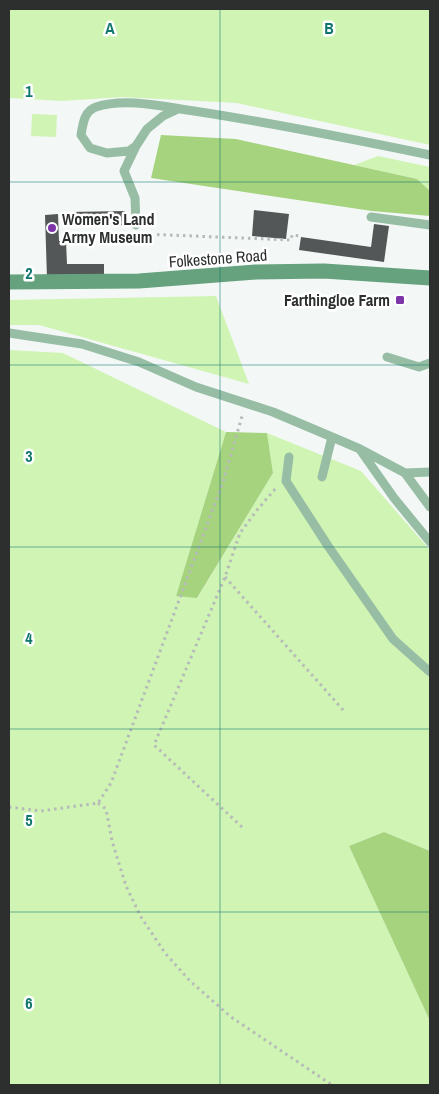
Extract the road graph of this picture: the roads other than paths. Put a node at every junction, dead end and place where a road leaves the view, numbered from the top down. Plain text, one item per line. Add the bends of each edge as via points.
1 (178, 109) junction
2 (136, 146) junction
3 (430, 154) edge
4 (371, 218) dead end
5 (136, 225) dead end
6 (430, 225) edge
7 (430, 278) edge
8 (9, 282) edge
9 (9, 333) edge
10 (388, 357) dead end
11 (430, 363) edge
12 (332, 437) junction
13 (360, 449) junction
14 (289, 457) dead end
15 (430, 472) edge
16 (405, 473) junction
17 (322, 477) dead end
18 (430, 507) edge
19 (430, 542) edge
20 (430, 672) edge

1 - 2 lane via 147,129
1 - 2 lane via 119,103 94,107 84,118 81,135 90,148 107,153
1 - 3 lane
2 - 5 lane via 124,171 135,198
4 - 6 lane
7 - 8 main road, Folkestone Road via 324,271 256,272 138,281
9 - 12 lane via 82,344 139,362
10 - 11 lane via 419,367
12 - 13 lane
12 - 17 lane
13 - 16 lane
13 - 19 lane
14 - 20 lane via 286,481 328,546 393,639
15 - 16 lane
16 - 18 lane

